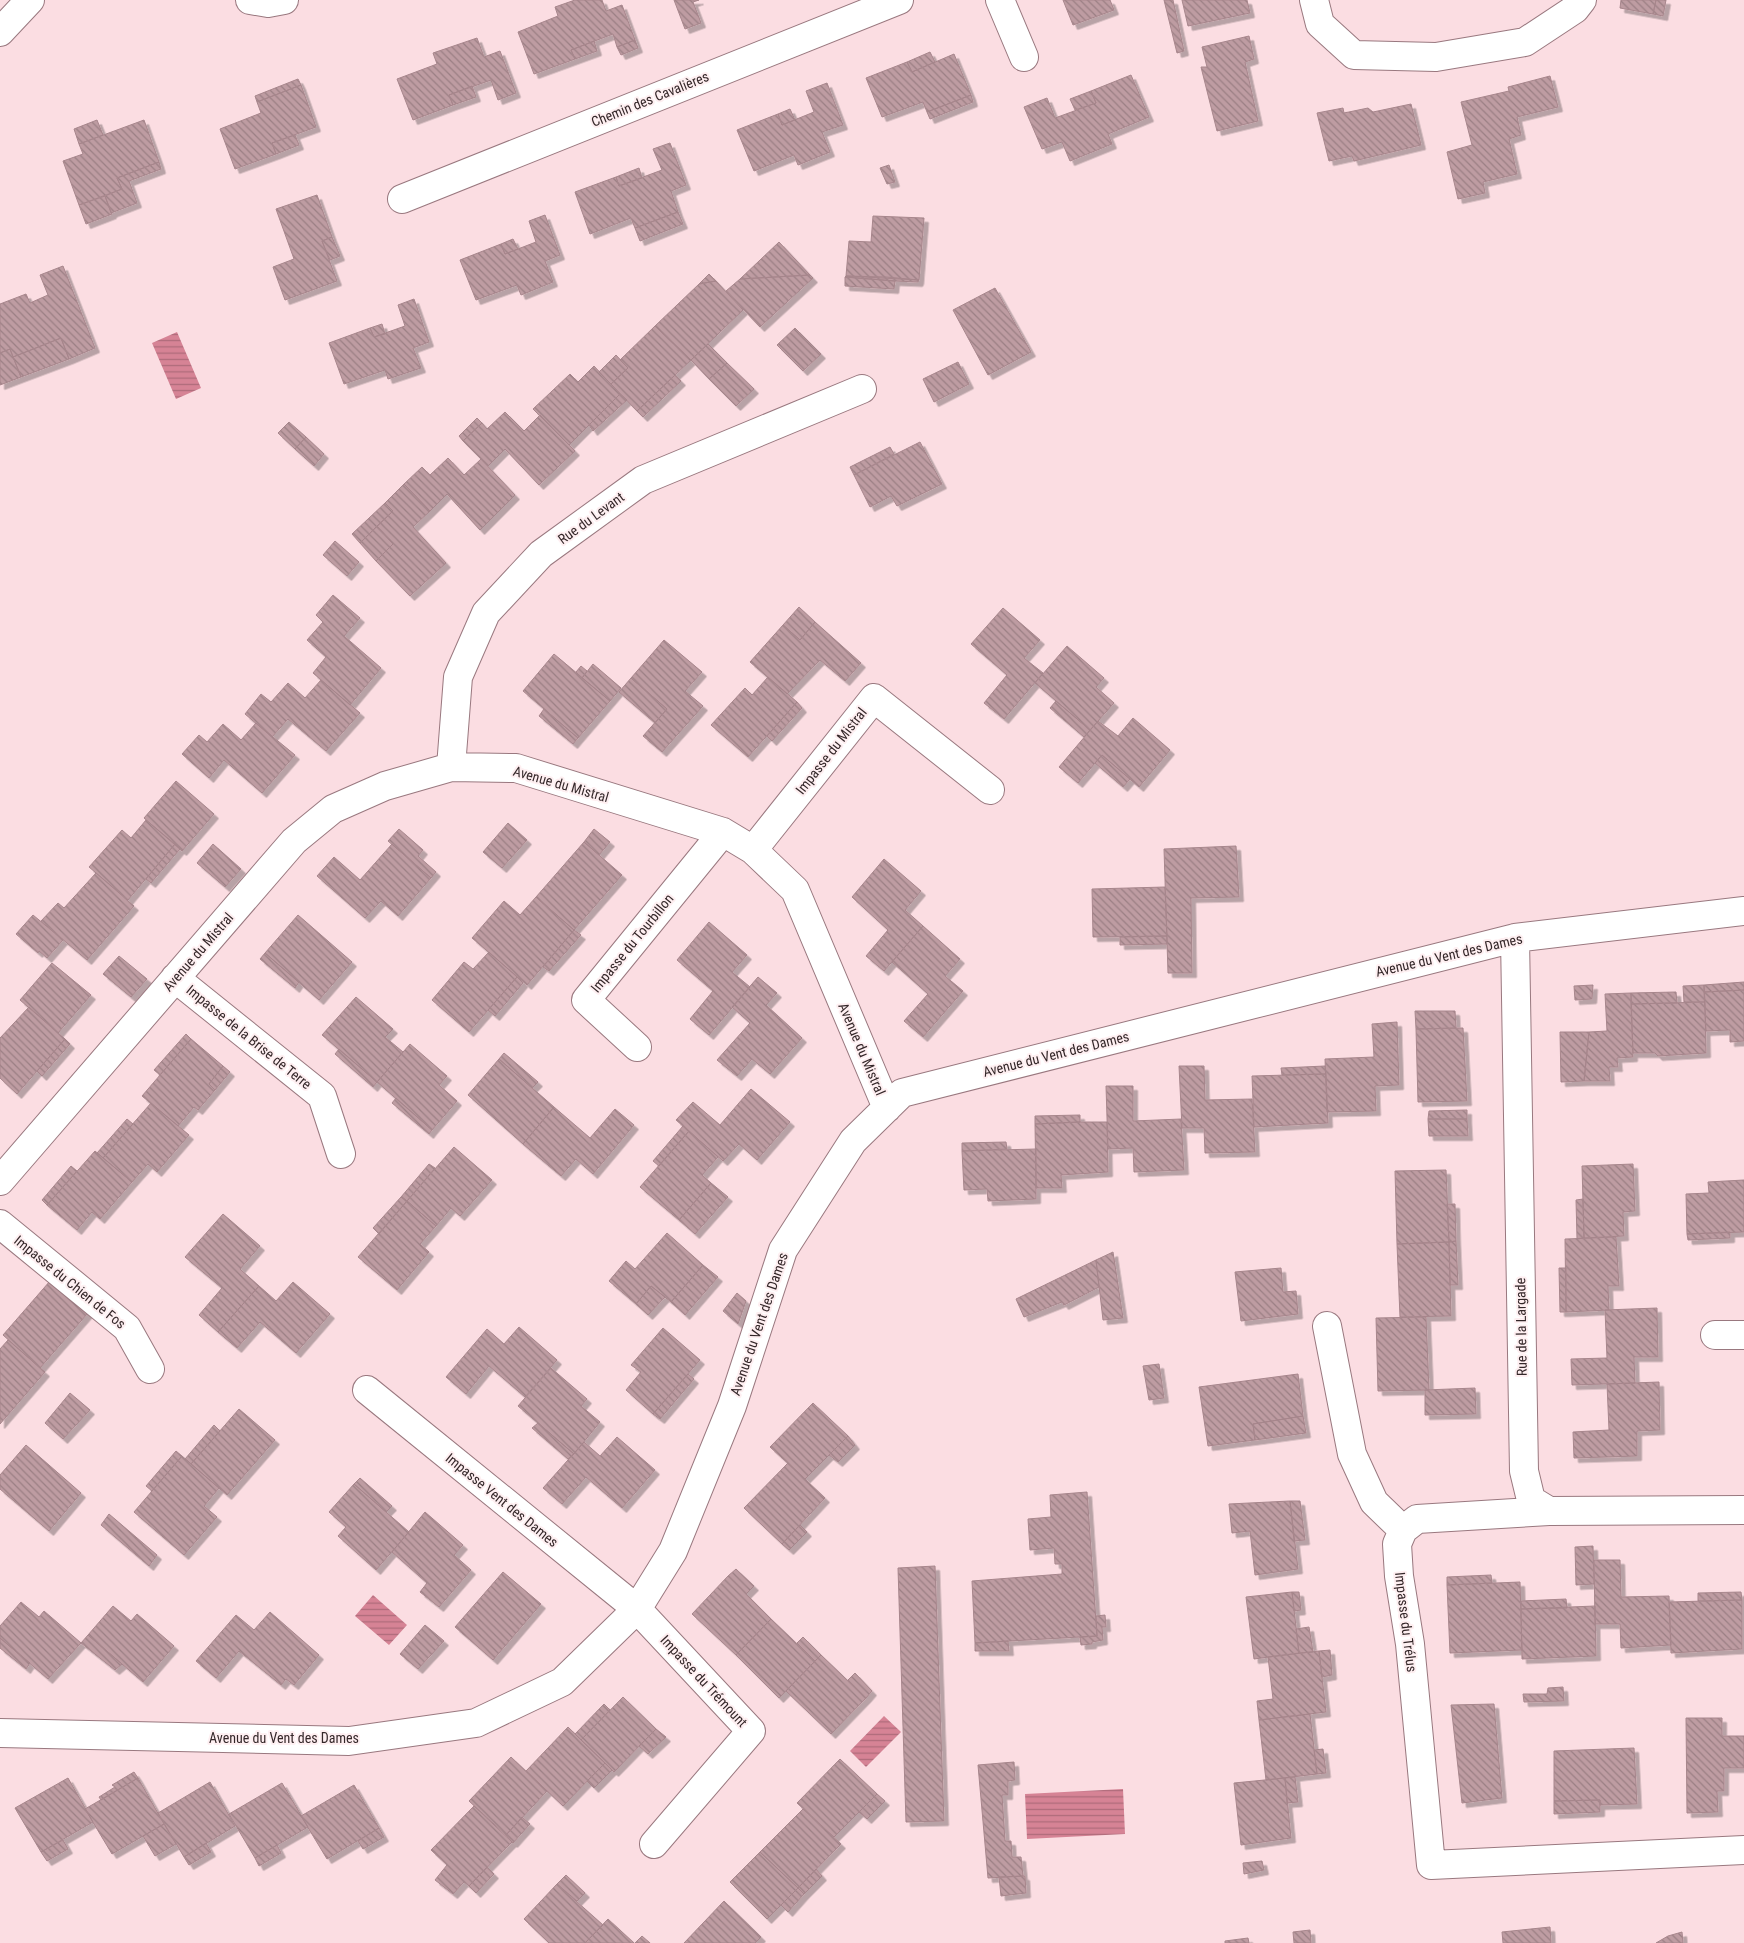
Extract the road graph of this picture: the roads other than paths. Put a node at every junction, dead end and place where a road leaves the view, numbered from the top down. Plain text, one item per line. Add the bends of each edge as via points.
1 (30, 0) edge
2 (250, 0) edge
3 (284, 0) edge
4 (899, 0) edge
5 (1000, 0) edge
6 (1314, 0) edge
7 (1582, 0) edge
8 (0, 32) edge
9 (1024, 57) dead end
10 (402, 199) dead end
11 (862, 388) dead end
12 (451, 767) junction
13 (990, 790) dead end
14 (723, 832) junction
15 (752, 850) junction
16 (1744, 911) edge
17 (1516, 938) junction
18 (175, 978) junction
19 (637, 1047) dead end
20 (887, 1108) junction
21 (341, 1154) dead end
22 (0, 1181) edge
23 (0, 1224) edge
24 (1327, 1326) dead end
25 (1715, 1335) dead end
26 (1744, 1335) edge
27 (150, 1369) dead end
28 (367, 1390) dead end
29 (1744, 1510) edge
30 (1549, 1511) junction
31 (1403, 1530) junction
32 (637, 1609) junction
33 (0, 1732) edge
34 (654, 1844) dead end
35 (1744, 1850) edge

1 - 8 street
2 - 3 street via 268,3
4 - 10 street, Chemin des Cavalières
5 - 9 street
6 - 7 street via 1320,24 1354,55 1436,57 1525,42 1575,9
11 - 12 street, Rue du Levant via 643,480 541,554 486,613 458,677
12 - 14 street, Avenue du Mistral via 516,768
12 - 18 street, Avenue du Mistral via 385,786 333,809 294,841
13 - 15 street, Impasse du Mistral via 874,698
14 - 15 street, Avenue du Mistral
14 - 19 street, Impasse du Tourbillon via 586,1000
15 - 20 street, Avenue du Mistral via 795,890
16 - 17 street, Avenue du Vent des Dames
17 - 20 street, Avenue du Vent des Dames via 902,1093
17 - 30 street, Rue de la Largade via 1524,1471 1531,1500
18 - 21 street, Impasse de la Brise de Terre via 322,1096
18 - 22 street, Avenue du Mistral
20 - 32 street, Avenue du Vent des Dames via 852,1141 783,1250 732,1406 673,1551
23 - 27 street, Impasse du Chien de Fos via 128,1328
24 - 31 street via 1352,1454 1374,1502
25 - 26 street
28 - 32 street, Impasse Vent des Dames
29 - 30 street
30 - 31 street via 1417,1518
31 - 35 street, Impasse du Trélus via 1397,1544 1399,1576 1410,1644 1431,1865
32 - 33 street, Avenue du Vent des Dames via 562,1682 476,1723 349,1741
32 - 34 street, Impasse du Trémount via 751,1731

